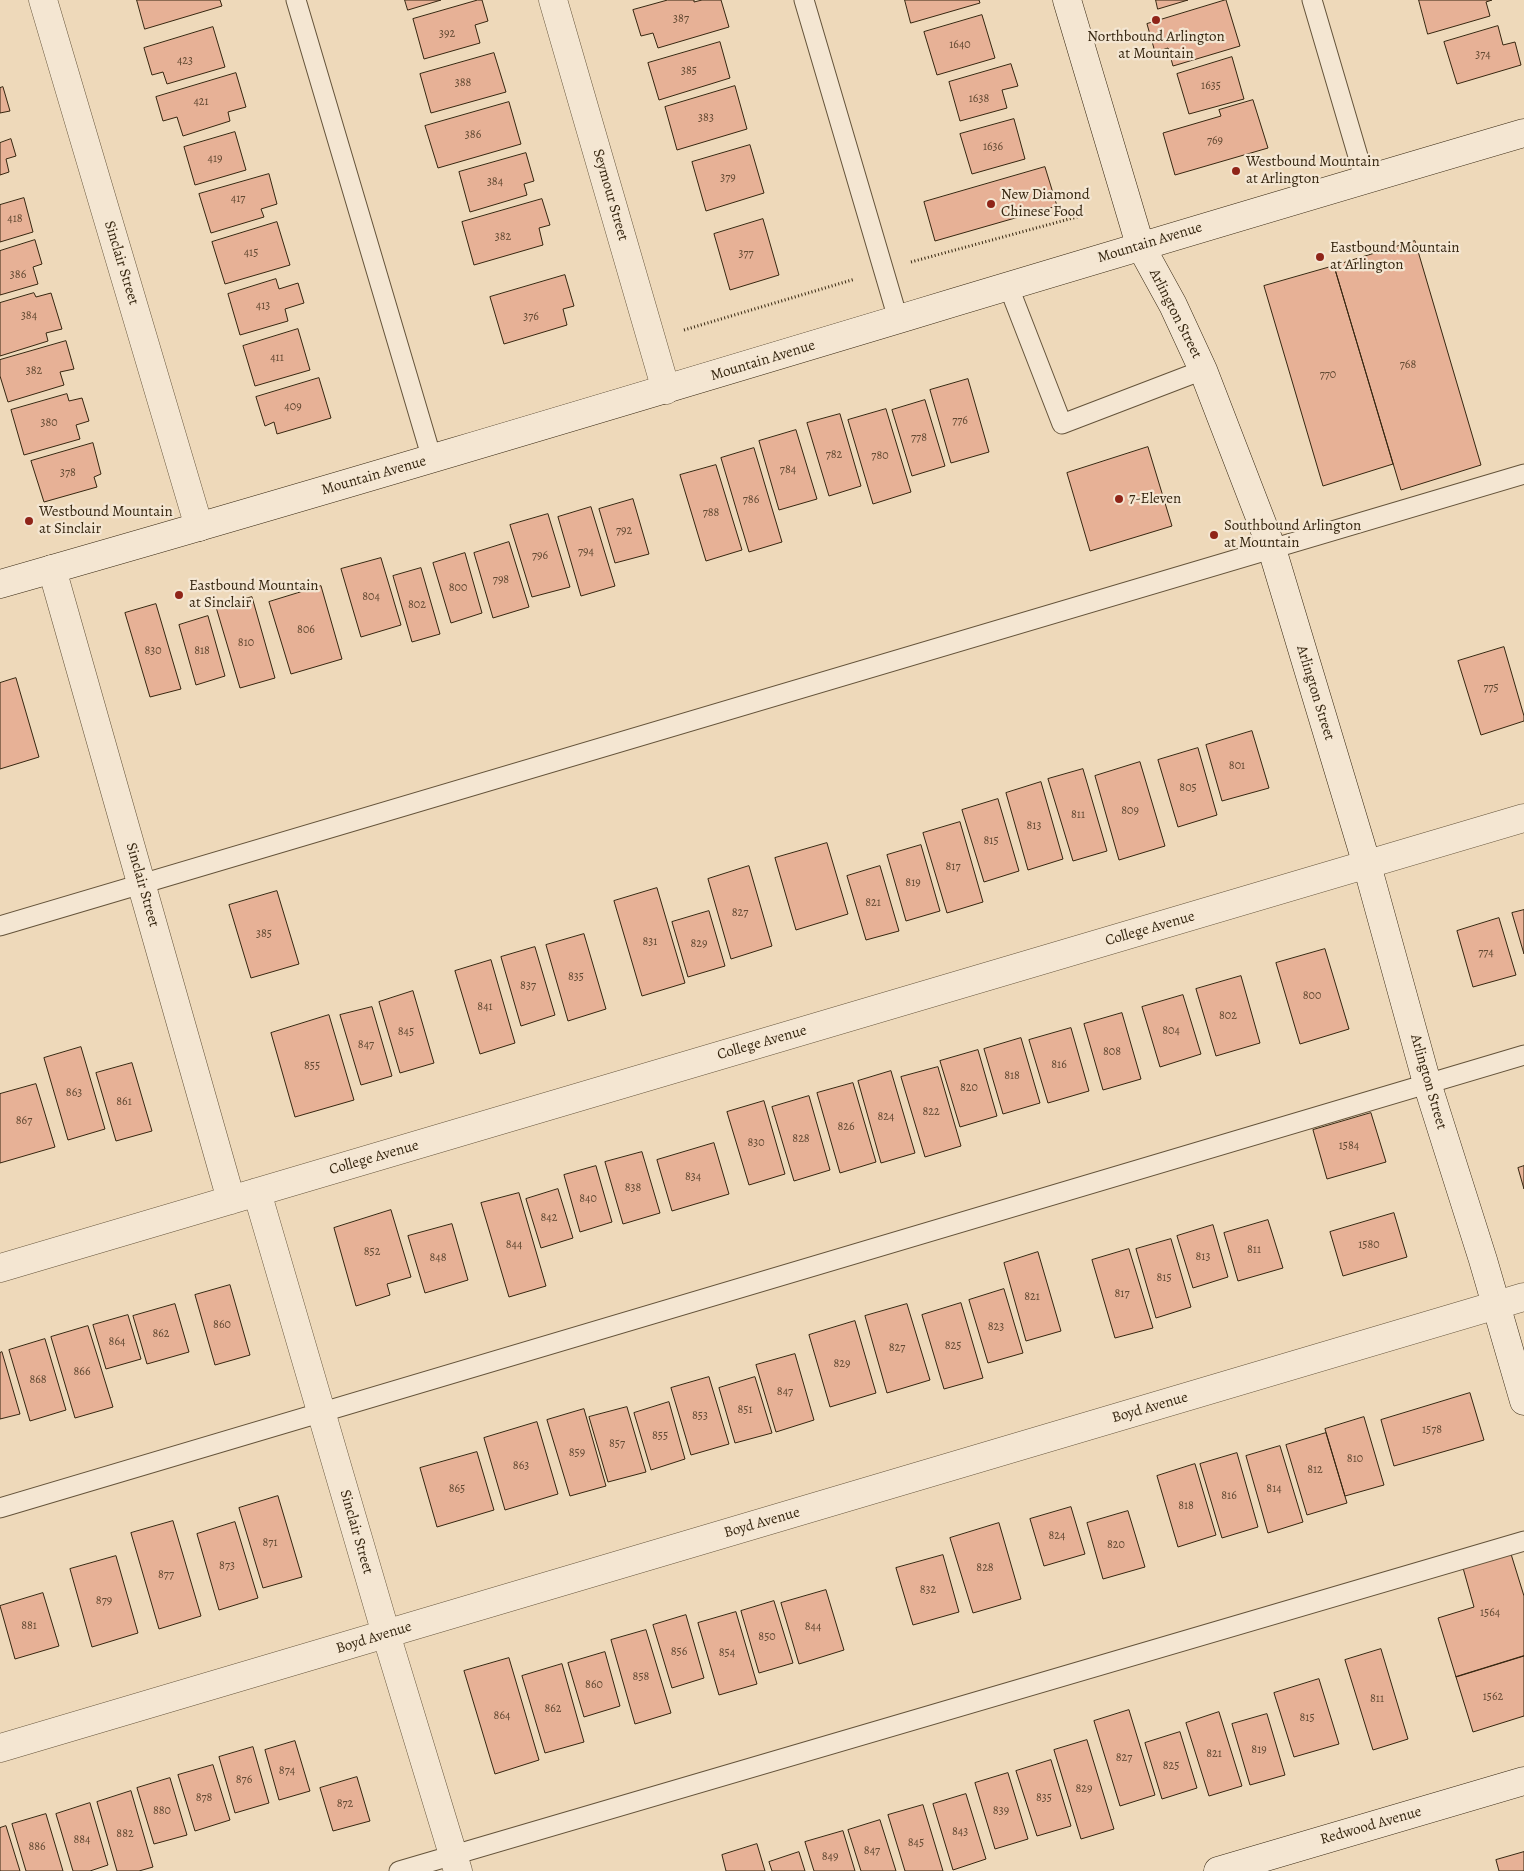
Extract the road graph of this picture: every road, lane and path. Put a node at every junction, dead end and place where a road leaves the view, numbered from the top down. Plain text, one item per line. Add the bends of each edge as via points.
1 (43, 0) edge
2 (296, 0) edge
3 (553, 0) edge
4 (804, 0) edge
5 (1067, 0) edge
6 (1312, 0) edge
7 (1524, 133) edge
8 (1365, 180) junction
9 (1140, 246) junction
10 (1008, 285) junction
11 (898, 319) junction
12 (1203, 370) junction
13 (666, 390) junction
14 (432, 459) junction
15 (1524, 474) edge
16 (199, 527) junction
17 (1272, 549) junction
18 (52, 570) junction
19 (0, 584) edge
20 (1524, 818) edge
21 (1367, 865) junction
22 (142, 884) junction
23 (0, 926) edge
24 (1524, 1055) edge
25 (1427, 1083) junction
26 (257, 1192) junction
27 (231, 1200) junction
28 (0, 1268) edge
29 (1524, 1297) edge
30 (1496, 1305) junction
31 (1524, 1401) edge
32 (321, 1413) junction
33 (0, 1508) edge
34 (1524, 1541) edge
35 (386, 1634) junction
36 (0, 1748) edge
37 (1524, 1781) edge
38 (455, 1863) edge
39 (399, 1871) edge
40 (1218, 1871) edge

1 - 16 street, Sinclair Street
2 - 14 lane
3 - 13 street, Seymour Street
4 - 11 lane
5 - 9 street, Arlington Street
6 - 8 lane
7 - 8 street, Mountain Avenue
8 - 9 street, Mountain Avenue
9 - 10 street, Mountain Avenue
9 - 12 street, Arlington Street via 1173,305
10 - 11 street, Mountain Avenue
10 - 12 lane via 1062,424
11 - 13 street, Mountain Avenue
12 - 17 street, Arlington Street
13 - 14 street, Mountain Avenue
14 - 16 street, Mountain Avenue
15 - 17 lane
16 - 18 street, Mountain Avenue
17 - 21 street, Arlington Street
17 - 22 lane
18 - 19 street, Mountain Avenue
18 - 22 street, Sinclair Street
20 - 21 street, College Avenue
21 - 25 street, Arlington Street
21 - 26 street, College Avenue
22 - 23 lane
22 - 27 street, Sinclair Street
24 - 25 lane
25 - 30 street, Arlington Street
25 - 32 lane
26 - 27 street, College Avenue
26 - 32 street, Sinclair Street
27 - 28 street, College Avenue
29 - 30 street, Boyd Avenue
30 - 31 street, Arlington Street
30 - 35 street, Boyd Avenue
32 - 33 lane
32 - 35 street, Sinclair Street
34 - 38 lane
35 - 36 street, Boyd Avenue
35 - 38 street, Sinclair Street
37 - 40 street, Redwood Avenue
38 - 39 lane

